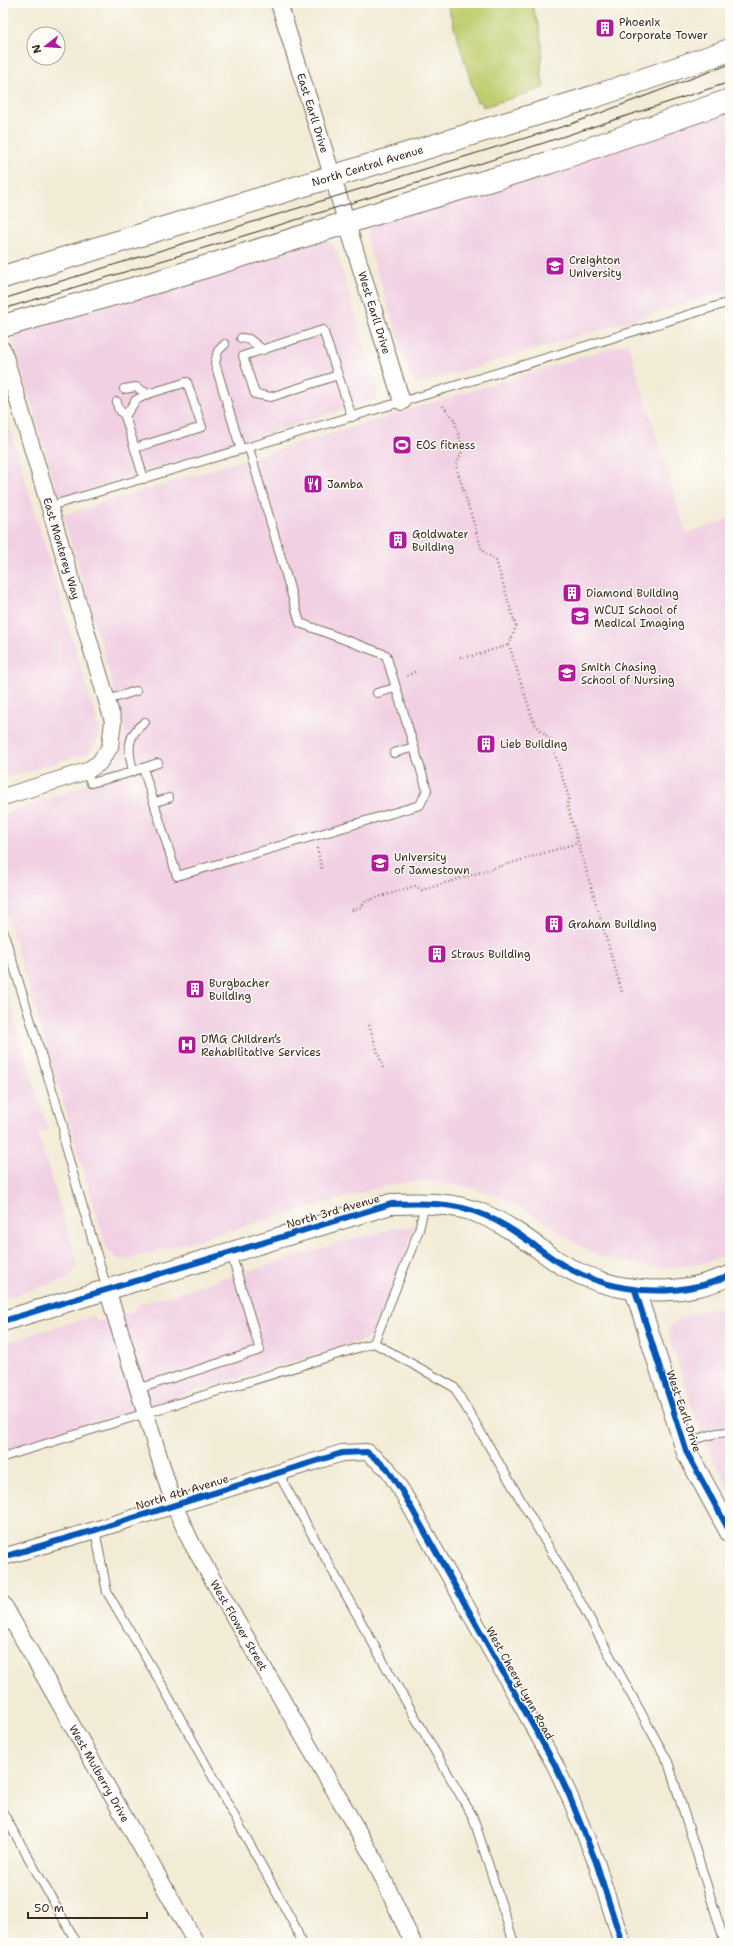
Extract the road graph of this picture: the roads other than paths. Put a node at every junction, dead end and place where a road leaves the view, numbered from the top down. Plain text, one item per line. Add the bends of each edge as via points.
1 (279, 3) edge
2 (730, 50) edge
3 (729, 98) edge
4 (332, 177) junction
5 (346, 223) junction
6 (3, 277) edge
7 (730, 302) edge
8 (3, 326) edge
9 (241, 338) dead end
10 (225, 344) dead end
11 (3, 350) edge
12 (263, 350) junction
13 (338, 375) junction
14 (124, 389) dead end
15 (148, 394) junction
16 (117, 402) dead end
17 (402, 402) junction
18 (125, 416) junction
19 (352, 417) junction
20 (135, 448) junction
21 (245, 449) junction
22 (144, 479) junction
23 (50, 506) junction
24 (396, 688) junction
25 (136, 691) dead end
26 (377, 693) dead end
27 (107, 700) junction
28 (145, 722) dead end
29 (414, 747) junction
30 (394, 752) dead end
31 (158, 763) dead end
32 (143, 768) junction
33 (87, 771) junction
34 (133, 771) junction
35 (3, 797) edge
36 (169, 798) dead end
37 (154, 802) junction
38 (3, 931) edge
39 (426, 1202) junction
40 (230, 1252) junction
41 (730, 1276) edge
42 (107, 1289) junction
43 (635, 1290) junction
44 (3, 1321) edge
45 (374, 1343) junction
46 (138, 1389) junction
47 (146, 1414) junction
48 (729, 1432) edge
49 (683, 1443) junction
50 (367, 1452) joint
51 (3, 1458) edge
52 (278, 1473) junction
53 (174, 1505) junction
54 (95, 1530) junction
55 (730, 1532) edge
56 (3, 1556) edge
57 (3, 1604) edge
58 (3, 1813) edge
59 (77, 1943) edge
60 (196, 1943) edge
61 (301, 1943) edge
62 (413, 1943) edge
63 (514, 1943) edge
64 (622, 1943) edge
65 (725, 1943) edge

1 - 4 street, East Earll Drive
2 - 4 main road, North Central Avenue via 593,97
3 - 5 main road via 692,100 672,120 542,164
4 - 5 street, East Earll Drive
4 - 6 main road, North Central Avenue
5 - 8 main road via 160,281
5 - 17 street, West Earll Drive
7 - 17 lane
9 - 12 lane via 249,339
10 - 21 lane via 218,351 215,362
11 - 23 street, East Monterey Way
12 - 13 lane via 323,330
12 - 13 lane via 243,356 255,394 271,397
13 - 19 lane
14 - 15 lane via 136,387
15 - 18 lane via 136,400
15 - 20 lane via 187,382 202,427
16 - 18 lane via 118,408
17 - 19 lane
18 - 20 lane
19 - 21 lane
20 - 22 lane
21 - 22 lane
21 - 24 lane via 300,623 386,655
22 - 23 lane
23 - 27 street, East Monterey Way
24 - 26 lane
24 - 29 lane
25 - 27 lane
27 - 33 street, East Monterey Way via 113,721 110,747 99,763
28 - 34 lane via 133,734 129,743
29 - 30 lane
29 - 37 lane via 427,790 420,805 177,876
31 - 32 lane
32 - 34 lane
32 - 37 lane
33 - 34 lane via 91,782
33 - 35 street
36 - 37 lane
38 - 42 lane via 62,1125 64,1143
39 - 40 street, North 3rd Avenue via 391,1204
39 - 43 street, North 3rd Avenue via 483,1214 505,1225 556,1261 579,1273 606,1284
39 - 45 lane via 419,1230
40 - 42 street, North 3rd Avenue
40 - 46 lane via 260,1350
41 - 43 street, North 3rd Avenue via 699,1286 675,1290
42 - 44 street, North 3rd Avenue
42 - 46 street, West Flower Street
43 - 49 street, West Earll Drive
45 - 47 lane
45 - 65 lane via 454,1387 566,1577 668,1762
46 - 47 street, West Flower Street
47 - 51 lane
47 - 53 street, West Flower Street
48 - 49 lane
49 - 55 street, West Earll Drive
50 - 52 street, North 4th Avenue via 342,1453
50 - 64 street, West Cheery Lynn Road via 387,1468 403,1493 554,1765 583,1826
52 - 53 street, North 4th Avenue
52 - 63 lane via 473,1817
53 - 54 street, North 4th Avenue
53 - 62 street, West Flower Street via 191,1542 374,1859
54 - 56 street, North 4th Avenue
54 - 61 lane via 107,1592 162,1685 296,1928
57 - 60 street, West Mulberry Drive
58 - 59 lane

